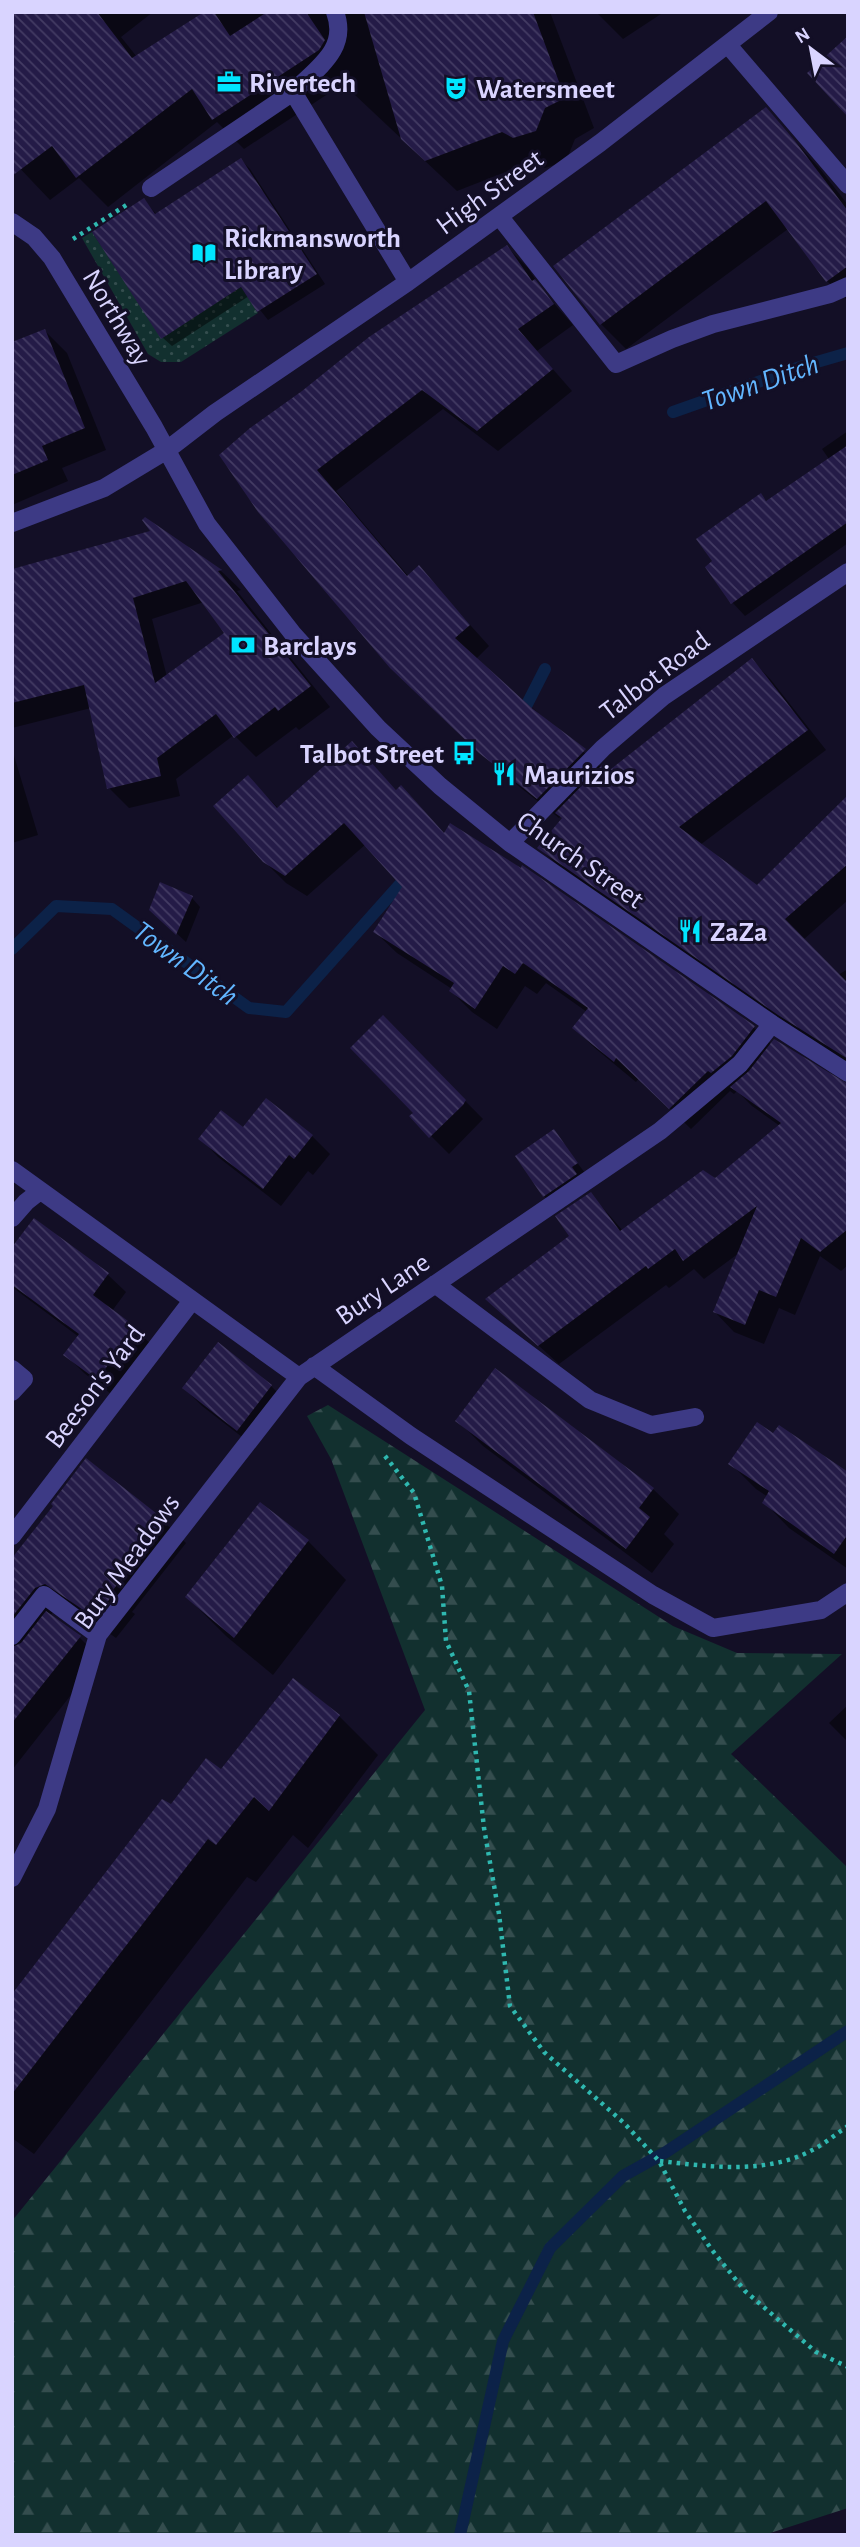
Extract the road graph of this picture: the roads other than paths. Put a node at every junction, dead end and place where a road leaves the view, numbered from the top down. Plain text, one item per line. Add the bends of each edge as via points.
1 (335, 12) edge
2 (769, 12) edge
3 (728, 45) junction
4 (293, 92) junction
5 (848, 186) edge
6 (151, 188) road end
7 (499, 216) junction
8 (12, 222) edge
9 (408, 282) junction
10 (848, 286) edge
11 (167, 450) junction
12 (12, 523) edge
13 (848, 572) edge
14 (510, 843) junction
15 (772, 1024) junction
16 (848, 1073) edge
17 (12, 1170) edge
18 (40, 1191) junction
19 (12, 1218) edge
20 (435, 1284) junction
21 (191, 1302) junction
22 (314, 1366) junction
23 (12, 1369) edge
24 (299, 1377) junction
25 (12, 1392) edge
26 (695, 1417) dead end
27 (12, 1536) edge
28 (848, 1592) edge
29 (98, 1635) junction
30 (12, 1636) edge
31 (12, 1878) edge

1 - 4 street via 340,26 336,49
2 - 3 street, High Street
3 - 5 street
3 - 7 street, High Street
4 - 6 street
4 - 9 street
7 - 9 street, High Street
7 - 10 street via 616,364 713,324
8 - 11 street, Northway via 34,237 52,258
9 - 11 street, High Street
11 - 12 street, High Street via 104,488
11 - 14 street, Church Street via 207,524 293,634 378,728
13 - 14 street, Talbot Road via 664,696 603,748
14 - 15 street, Church Street
15 - 16 street, Church Street
15 - 20 street, Bury Lane via 740,1064 660,1131
17 - 18 street
18 - 19 street
18 - 21 street
20 - 22 street, Bury Lane
20 - 26 street via 590,1400 651,1425
21 - 24 street
21 - 27 street, Beeson's Yard
22 - 24 street, Bury Lane
22 - 28 street via 422,1444 653,1595 713,1628 821,1610
23 - 25 street via 24,1379
24 - 29 street, Bury Meadows
29 - 30 street via 44,1595
29 - 31 street, Bury Meadows via 47,1809

